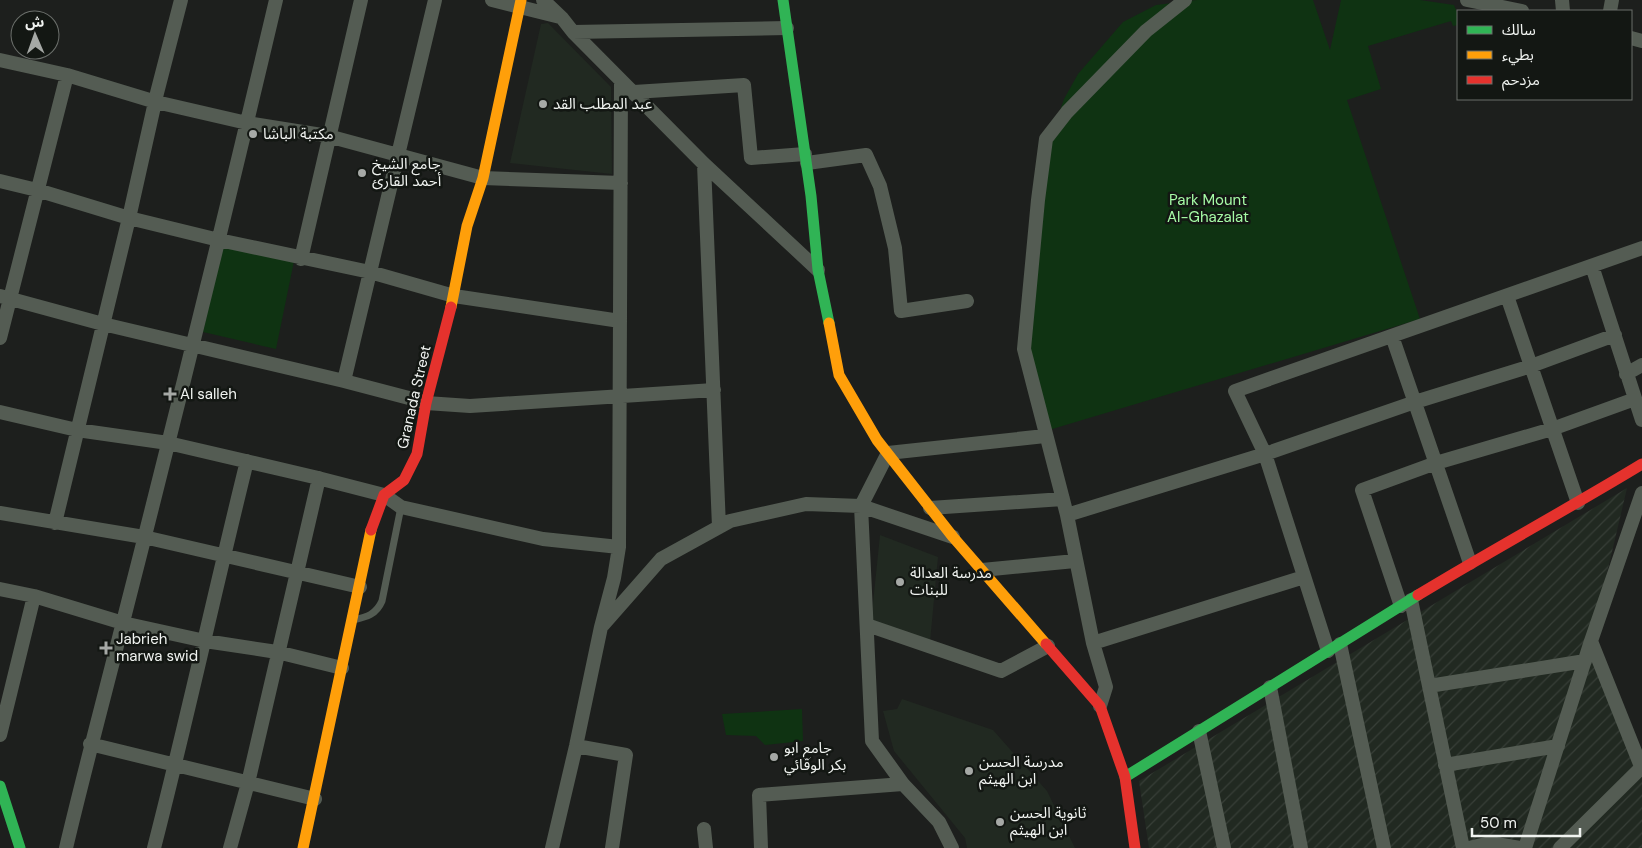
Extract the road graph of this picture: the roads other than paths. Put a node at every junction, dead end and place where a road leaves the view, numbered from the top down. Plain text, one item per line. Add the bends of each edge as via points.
1 (181, 0) edge
2 (276, 0) edge
3 (360, 0) edge
4 (435, 0) edge
5 (492, 0) edge
6 (543, 0) edge
7 (783, 0) edge
8 (1185, 0) edge
9 (1467, 0) edge
10 (520, 3) edge
11 (1517, 10) edge
12 (562, 18) junction
13 (787, 28) junction
14 (573, 32) junction
15 (0, 60) edge
16 (66, 75) junction
17 (621, 81) junction
18 (634, 92) junction
19 (156, 102) junction
20 (247, 123) junction
21 (328, 136) junction
22 (398, 156) junction
23 (806, 158) junction
24 (704, 164) junction
25 (482, 178) junction
26 (0, 181) edge
27 (621, 183) junction
28 (37, 190) junction
29 (129, 218) junction
30 (219, 240) junction
31 (1642, 248) edge
32 (301, 259) junction
33 (1592, 266) junction
34 (818, 270) junction
35 (370, 272) junction
36 (454, 296) junction
37 (1507, 296) junction
38 (5, 298) edge
39 (967, 302) dead end
40 (620, 321) junction
41 (103, 324) junction
42 (1615, 335) junction
43 (1392, 336) junction
44 (0, 338) edge
45 (192, 345) junction
46 (1642, 365) edge
47 (1531, 366) junction
48 (1626, 374) junction
49 (344, 381) junction
50 (714, 390) junction
51 (620, 396) junction
52 (1635, 399) junction
53 (1415, 402) junction
54 (427, 403) junction
55 (0, 412) edge
56 (1642, 420) edge
57 (77, 430) junction
58 (1552, 430) junction
59 (1045, 436) junction
60 (168, 443) junction
61 (888, 453) junction
62 (1265, 454) junction
63 (247, 461) junction
64 (1436, 464) junction
65 (1642, 464) edge
66 (319, 478) junction
67 (1642, 493) edge
68 (384, 494) junction
69 (1062, 499) junction
70 (1578, 503) junction
71 (861, 506) junction
72 (401, 507) junction
73 (930, 508) junction
74 (0, 513) edge
75 (1067, 515) junction
76 (55, 523) junction
77 (719, 527) junction
78 (144, 537) junction
79 (953, 537) junction
80 (619, 547) junction
81 (224, 556) junction
82 (1075, 560) junction
83 (1470, 563) junction
84 (982, 570) junction
85 (296, 572) junction
86 (1304, 577) junction
87 (360, 587) junction
88 (0, 589) edge
89 (34, 596) junction
90 (1406, 603) junction
91 (352, 620) junction
92 (123, 623) junction
93 (867, 625) junction
94 (601, 627) junction
95 (205, 641) junction
96 (1591, 642) junction
97 (1093, 643) junction
98 (1048, 646) junction
99 (1334, 647) junction
100 (278, 652) junction
101 (1584, 661) junction
102 (342, 668) junction
103 (1429, 686) junction
104 (1270, 687) junction
105 (1100, 706) junction
106 (1199, 731) junction
107 (0, 735) edge
108 (90, 744) junction
109 (576, 746) junction
110 (1558, 746) junction
111 (176, 765) junction
112 (1445, 765) junction
113 (1642, 768) edge
114 (1125, 777) junction
115 (248, 782) junction
116 (903, 784) junction
117 (0, 786) edge
118 (315, 799) junction
119 (2, 801) edge
120 (704, 829) dead end
121 (20, 848) edge
122 (66, 848) edge
123 (154, 848) edge
124 (230, 848) edge
125 (303, 848) edge
126 (552, 848) edge
127 (612, 848) edge
128 (706, 848) edge
129 (761, 848) edge
130 (952, 848) edge
131 (1135, 848) edge
132 (1224, 848) edge
133 (1301, 848) edge
134 (1384, 848) edge
135 (1463, 848) edge
136 (1469, 848) edge
137 (1520, 848) edge
138 (1525, 848) edge
139 (1560, 848) edge

1 - 19 street
2 - 20 street
3 - 21 street
4 - 22 street
5 - 10 street
6 - 12 street
7 - 13 main road
8 - 59 street via 1139,38 1046,139 1024,350
9 - 11 street
10 - 12 street
10 - 25 main road, Granada Street
12 - 14 street
13 - 14 street
13 - 23 main road
14 - 17 street
15 - 16 street
16 - 19 street
16 - 28 street
17 - 18 street
17 - 27 street
18 - 23 street via 744,85 751,158
18 - 24 street
19 - 20 street
19 - 29 street
20 - 21 street
20 - 30 street
21 - 22 street
21 - 32 street
22 - 25 street
22 - 35 street
23 - 34 main road
23 - 39 street via 866,155 880,186 895,248 901,311
24 - 34 street
24 - 50 street
25 - 27 street
25 - 36 main road, Granada Street via 467,226
26 - 28 street
27 - 40 street
28 - 29 street
28 - 38 street
29 - 30 street
29 - 41 street
30 - 32 street
30 - 45 street
31 - 33 street
32 - 35 street
33 - 37 street
33 - 42 street
34 - 61 main road via 839,375
35 - 36 street
35 - 49 street
36 - 40 street
36 - 54 main road, Granada Street
37 - 43 street
37 - 47 street
38 - 41 street
38 - 44 street
40 - 51 street
41 - 45 street
41 - 57 street
42 - 47 street
42 - 48 street
43 - 53 street
43 - 62 street via 1235,391
45 - 49 street
45 - 60 street
46 - 48 street
47 - 53 street
47 - 58 street
48 - 52 street
49 - 54 street
50 - 51 street
50 - 77 street
51 - 54 street via 470,406
51 - 80 street
52 - 56 street
52 - 58 street
53 - 62 street
53 - 64 street
54 - 68 main road, Granada Street via 417,454 404,480
55 - 57 street
57 - 60 street
57 - 76 street
58 - 64 street
58 - 70 street
59 - 61 street
59 - 69 street
60 - 63 street
60 - 78 street
61 - 71 street
61 - 73 main road
62 - 75 street
62 - 86 street
63 - 66 street
63 - 81 street
64 - 83 street
64 - 90 street via 1362,490
65 - 70 main road
66 - 68 street
66 - 85 street
67 - 96 street
68 - 72 street
68 - 87 main road via 371,531
69 - 73 street
69 - 75 street
70 - 83 main road
71 - 77 street via 806,504 730,521
71 - 79 street
71 - 93 street
72 - 80 street via 543,539
72 - 91 lane via 382,601 372,615
73 - 79 main road
74 - 76 street
75 - 82 street
76 - 78 street
77 - 94 street via 661,559
78 - 81 street
78 - 92 street
79 - 84 main road
80 - 94 street
81 - 85 street
81 - 95 street
82 - 84 street
82 - 97 street
83 - 90 main road
84 - 98 main road
85 - 87 street
85 - 100 street
86 - 97 street
86 - 99 street
87 - 91 main road
88 - 89 street
89 - 92 street
89 - 107 street
90 - 99 main road
90 - 103 street
91 - 102 main road
92 - 95 street
92 - 108 street
93 - 98 street via 1001,671
93 - 116 street via 872,741
94 - 109 street
95 - 100 street
95 - 111 street
96 - 101 street
96 - 113 street
97 - 105 street via 1106,687
98 - 105 main road
99 - 104 main road
99 - 134 street
100 - 102 street
100 - 115 street
101 - 103 street
101 - 110 street
102 - 118 main road
103 - 112 street
104 - 106 main road
104 - 133 street
105 - 114 main road
106 - 114 main road
106 - 132 street
108 - 111 street
108 - 122 street
109 - 126 street
109 - 127 street via 626,755
110 - 112 street
110 - 138 street
111 - 115 street
111 - 123 street
112 - 135 street
113 - 139 street
114 - 131 main road
115 - 118 street
115 - 124 street
116 - 129 street via 759,795
116 - 130 street via 939,822
117 - 119 main road
118 - 125 main road
119 - 121 main road
120 - 128 street
136 - 137 street via 1490,843

